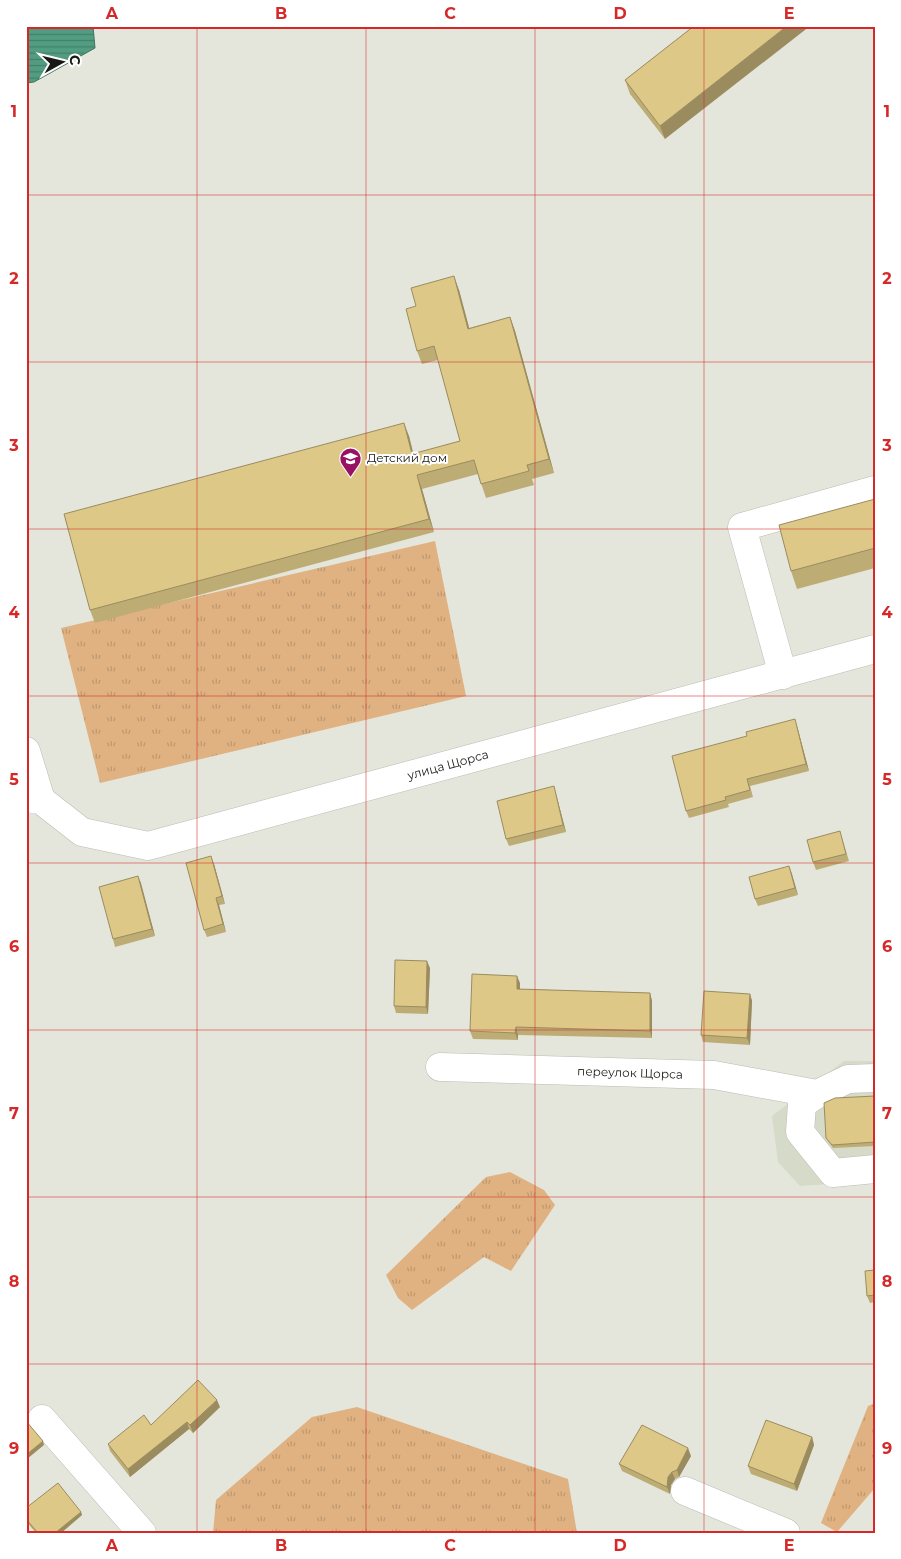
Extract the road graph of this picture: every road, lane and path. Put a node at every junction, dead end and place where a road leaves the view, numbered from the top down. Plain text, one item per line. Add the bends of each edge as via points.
1 (875, 490) edge
2 (875, 649) edge
3 (783, 675) junction
4 (26, 751) edge
5 (33, 799) edge
6 (440, 1067) dead end
7 (875, 1078) edge
8 (817, 1094) junction
9 (875, 1169) edge
10 (42, 1419) dead end
11 (685, 1491) dead end
12 (142, 1533) edge
13 (786, 1533) edge

1 - 3 street via 742,527
2 - 3 street, улица Щорса
3 - 5 street, улица Щорса via 148,846 82,832
4 - 5 street
6 - 8 street, переулок Щорса via 714,1075
7 - 8 street via 848,1079
8 - 9 street via 802,1104 800,1132 833,1173
10 - 12 street
11 - 13 street

